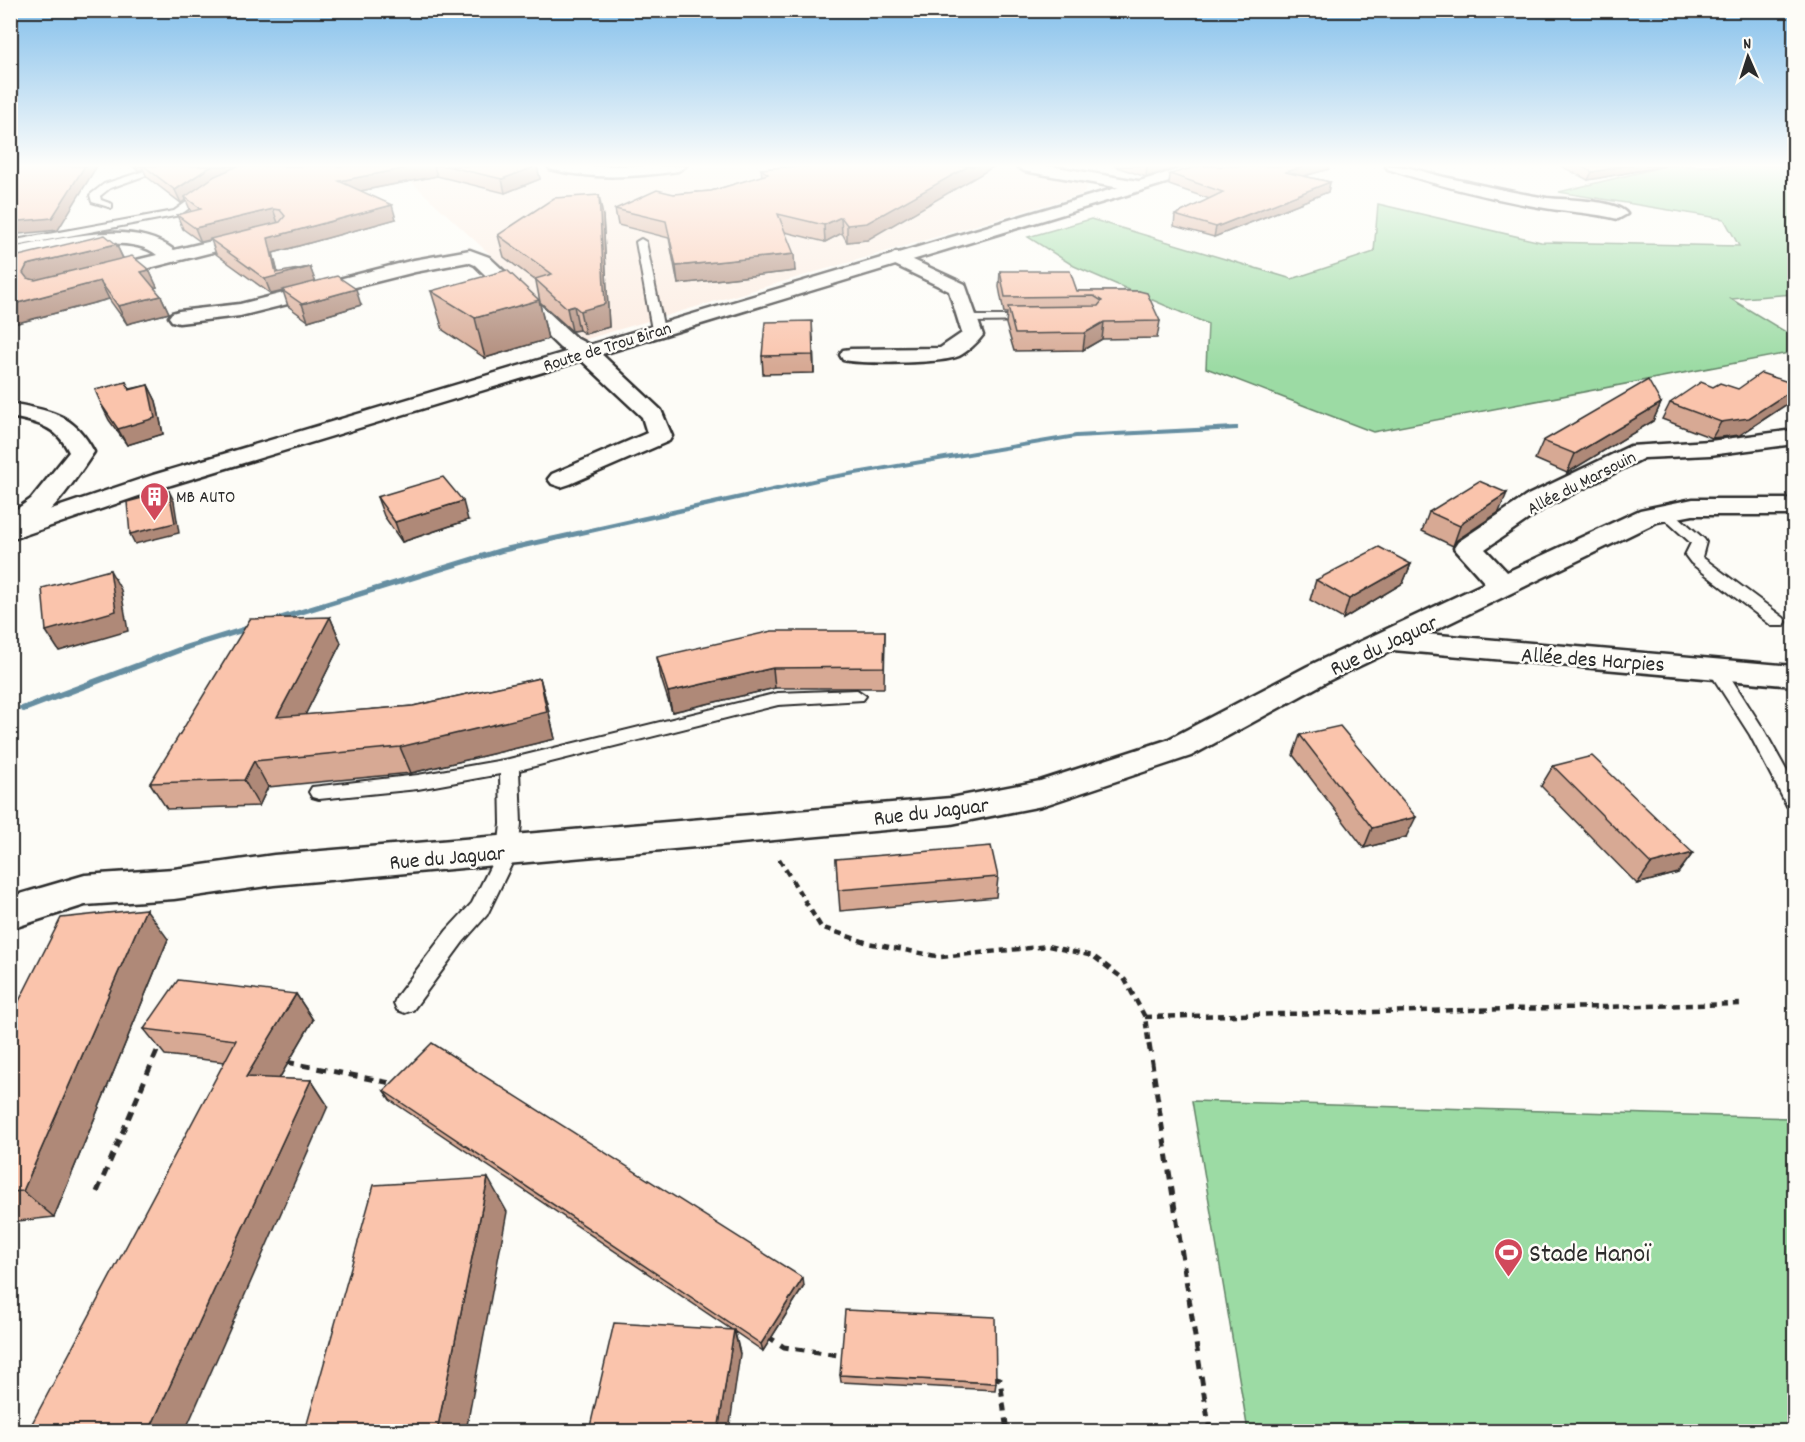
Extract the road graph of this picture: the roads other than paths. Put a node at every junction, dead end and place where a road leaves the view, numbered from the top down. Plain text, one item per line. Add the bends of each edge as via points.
1 (68, 233) edge
2 (265, 233) edge
3 (979, 233) edge
4 (641, 242) dead end
5 (10, 244) edge
6 (10, 254) edge
7 (170, 256) junction
8 (896, 258) junction
9 (78, 280) edge
10 (179, 317) dead end
11 (1047, 318) edge
12 (970, 319) junction
13 (658, 330) junction
14 (587, 353) junction
15 (851, 355) dead end
16 (10, 410) edge
17 (1794, 437) edge
18 (561, 479) dead end
19 (1794, 507) edge
20 (1664, 511) junction
21 (10, 527) edge
22 (10, 532) edge
23 (1504, 586) junction
24 (1778, 622) dead end
25 (1391, 640) junction
26 (1716, 668) junction
27 (1794, 676) edge
28 (857, 696) dead end
29 (509, 766) junction
30 (319, 792) dead end
31 (1794, 801) edge
32 (508, 851) junction
33 (10, 913) edge
34 (405, 1003) dead end

1 - 5 lane
2 - 7 street
3 - 8 street, Route de Trou Biran
4 - 13 lane
6 - 7 street via 135,239 152,243
7 - 9 street
8 - 12 street via 958,288
8 - 13 street, Route de Trou Biran
10 - 14 street via 240,310 414,266 470,256 493,268 568,343
11 - 12 lane
12 - 15 street via 974,335 952,351
13 - 14 street, Route de Trou Biran
14 - 18 street via 653,415 660,436
14 - 22 street, Route de Trou Biran via 162,480
16 - 21 street via 59,421 82,452 40,505
17 - 23 street, Allée du Marsouin via 1710,448 1639,451 1537,501 1468,548
19 - 20 street, Rue du Jaguar via 1693,507
20 - 23 street, Rue du Jaguar
20 - 24 lane via 1699,542 1693,555 1696,560
23 - 25 street, Rue du Jaguar
25 - 26 street, Allée des Harpies
25 - 32 street, Rue du Jaguar via 1319,673 1179,748 1042,793 951,811
26 - 27 street, Allée des Harpies
26 - 31 lane
28 - 29 lane via 778,699
29 - 30 lane via 418,782
29 - 32 lane
32 - 33 street, Rue du Jaguar via 85,890
32 - 34 lane via 480,909

